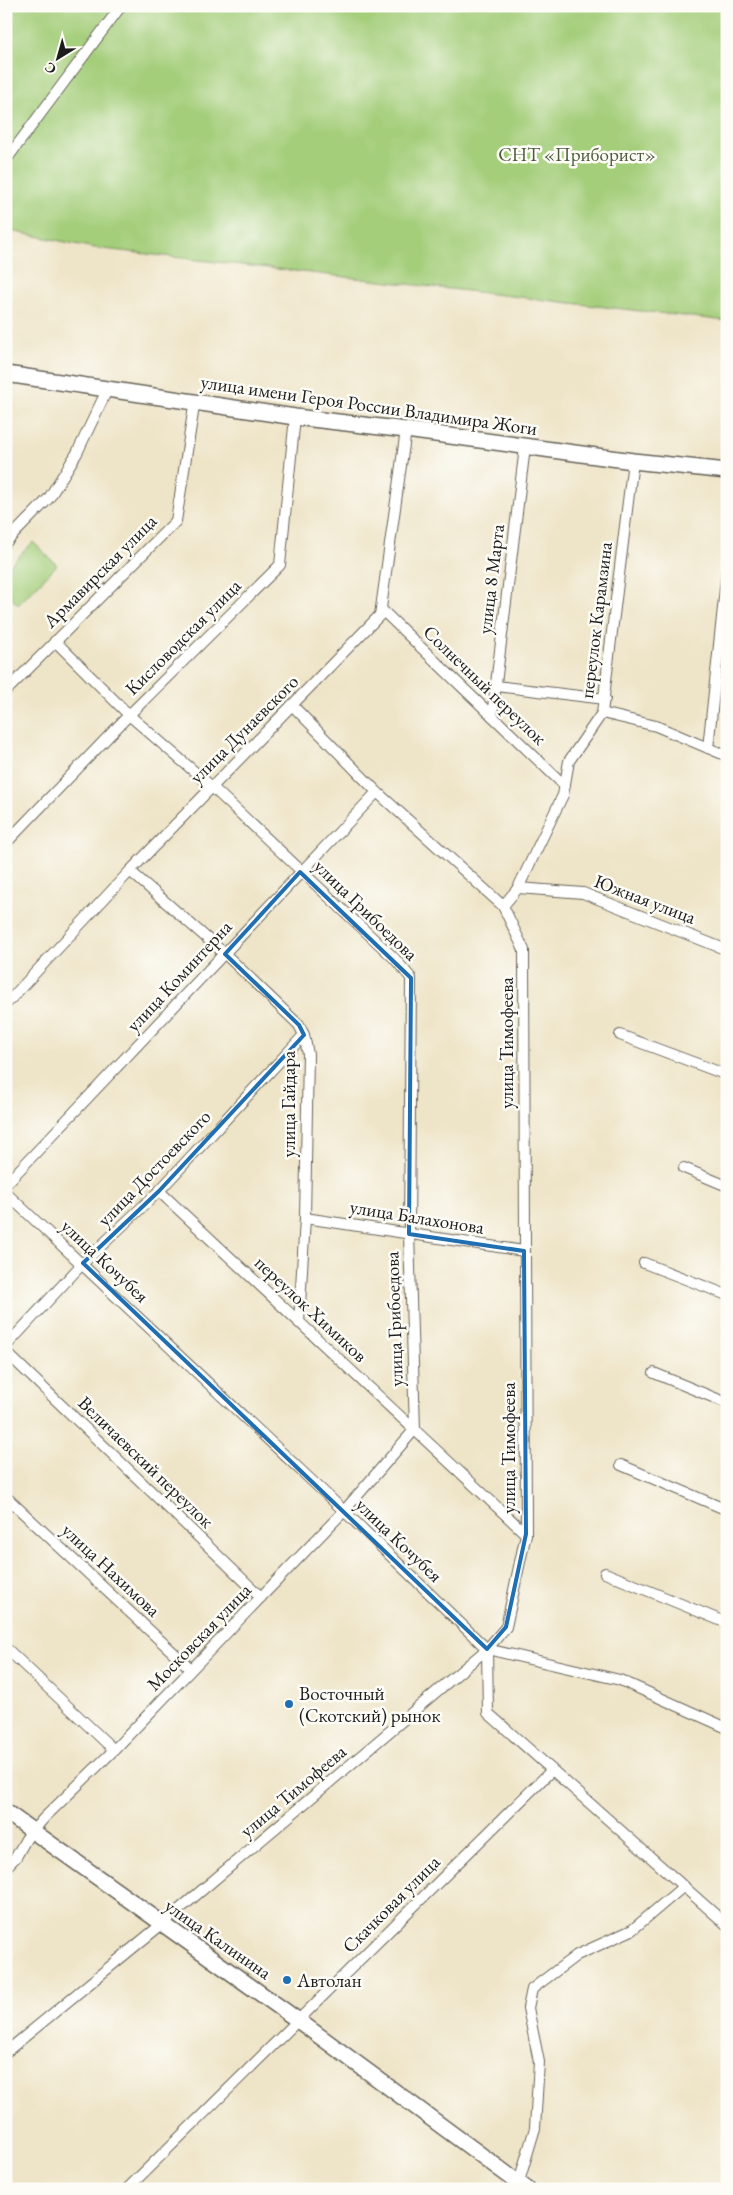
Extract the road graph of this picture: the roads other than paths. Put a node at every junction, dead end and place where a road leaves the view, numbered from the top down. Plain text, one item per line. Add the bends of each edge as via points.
1 (121, 6) edge
2 (6, 160) edge
3 (6, 374) edge
4 (108, 388) junction
5 (195, 400) junction
6 (295, 416) junction
7 (406, 430) junction
8 (525, 447) junction
9 (633, 461) junction
10 (727, 471) edge
11 (6, 542) edge
12 (727, 570) edge
13 (381, 609) junction
14 (55, 640) junction
15 (496, 686) junction
16 (6, 692) edge
17 (605, 699) junction
18 (292, 705) junction
19 (602, 713) junction
20 (129, 715) junction
21 (492, 716) junction
22 (708, 748) junction
23 (727, 756) edge
24 (211, 786) junction
25 (564, 786) junction
26 (377, 792) junction
27 (6, 842) edge
28 (130, 871) junction
29 (300, 872) junction
30 (518, 888) junction
31 (503, 906) junction
32 (727, 950) edge
33 (225, 954) junction
34 (6, 1004) edge
35 (304, 1035) junction
36 (620, 1035) dead end
37 (727, 1075) edge
38 (684, 1168) dead end
39 (6, 1184) edge
40 (727, 1186) edge
41 (160, 1191) junction
42 (6, 1193) edge
43 (305, 1218) junction
44 (410, 1234) junction
45 (524, 1251) junction
46 (83, 1263) junction
47 (644, 1263) dead end
48 (727, 1295) edge
49 (299, 1322) junction
50 (6, 1346) edge
51 (6, 1352) edge
52 (654, 1373) dead end
53 (727, 1403) edge
54 (415, 1429) junction
55 (621, 1465) dead end
56 (6, 1497) edge
57 (727, 1510) edge
58 (344, 1511) junction
59 (526, 1534) junction
60 (605, 1573) dead end
61 (261, 1597) junction
62 (727, 1623) edge
63 (6, 1648) edge
64 (487, 1649) junction
65 (191, 1669) junction
66 (727, 1728) edge
67 (114, 1750) junction
68 (551, 1770) junction
69 (6, 1812) edge
70 (34, 1832) junction
71 (6, 1867) edge
72 (684, 1886) junction
73 (162, 1924) junction
74 (727, 1925) edge
75 (299, 2020) junction
76 (6, 2052) edge
77 (521, 2187) edge
78 (127, 2189) edge

1 - 2 street
3 - 4 main road, улица имени Героя России Владимира Жоги
4 - 5 main road, улица имени Героя России Владимира Жоги
4 - 11 street via 77,453 49,498
5 - 6 main road, улица имени Героя России Владимира Жоги
5 - 14 street, Армавирская улица via 176,521
6 - 7 main road, улица имени Героя России Владимира Жоги
6 - 20 street, Кисловодская улица via 280,565
7 - 8 main road, улица имени Героя России Владимира Жоги
7 - 13 street, улица Дунаевского
8 - 9 main road, улица имени Героя России Владимира Жоги
8 - 15 street, улица 8 Марта
9 - 10 main road, улица имени Героя России Владимира Жоги
9 - 17 street, переулок Карамзина
12 - 22 street
13 - 18 street, улица Дунаевского via 380,615
13 - 21 street, Солнечный переулок
14 - 16 street, Армавирская улица
14 - 20 street, улица Грибоедова
15 - 17 street
15 - 21 street, улица 8 Марта
17 - 19 street, переулок Карамзина
18 - 24 street, улица Дунаевского
18 - 26 street, улица Тимофеева
19 - 22 street via 656,726
19 - 25 street, переулок Карамзина via 569,761
20 - 24 street, улица Грибоедова
20 - 27 street, Кисловодская улица
21 - 25 street, Солнечный переулок
22 - 23 street
24 - 28 street, улица Дунаевского
24 - 29 street, улица Грибоедова
25 - 30 street, переулок Карамзина via 563,795
26 - 29 street, улица Коминтерна
26 - 31 street, улица Тимофеева
28 - 33 street, улица Гайдара
28 - 34 street, улица Дунаевского
29 - 33 street, улица Коминтерна
29 - 44 street, улица Грибоедова via 395,959 411,978
30 - 31 street, переулок Карамзина
30 - 32 street, Южная улица via 583,893
31 - 45 street, улица Тимофеева via 524,950
33 - 35 street, улица Гайдара via 299,1025
33 - 39 street, улица Коминтерна
35 - 41 street, улица Достоевского
35 - 43 street, улица Гайдара via 308,1054
36 - 37 street
38 - 40 street
41 - 46 street, улица Достоевского
41 - 49 street, переулок Химиков
42 - 46 street, улица Кочубея
43 - 44 street, улица Балахонова
43 - 49 street, улица Гайдара
44 - 45 street, улица Балахонова
44 - 54 street, улица Грибоедова
45 - 59 street, улица Тимофеева
46 - 50 street, улица Достоевского
46 - 58 street, улица Кочубея
47 - 48 street
49 - 54 street, переулок Химиков
51 - 61 street, Величаевский переулок
52 - 53 street
54 - 58 street, Московская улица
54 - 59 street, переулок Химиков
55 - 57 street
56 - 65 street, улица Нахимова
58 - 61 street, Московская улица
58 - 64 street, улица Кочубея
59 - 64 street, улица Тимофеева via 506,1627
60 - 62 street
61 - 65 street, Московская улица
63 - 67 street
64 - 66 street via 620,1680
64 - 68 street via 488,1713
64 - 73 street, улица Тимофеева
65 - 67 street, Московская улица
67 - 70 street, Московская улица via 44,1818
68 - 72 street
68 - 75 street, Скачковая улица
69 - 70 main road, улица Калинина
70 - 71 street, Московская улица
70 - 73 main road, улица Калинина
72 - 74 street
72 - 77 street via 632,1930 577,1954 532,1988 528,2008 539,2062 535,2128
73 - 75 main road, улица Калинина
73 - 76 street, улица Тимофеева
75 - 77 main road, улица Калинина
75 - 78 street, Скачковая улица

